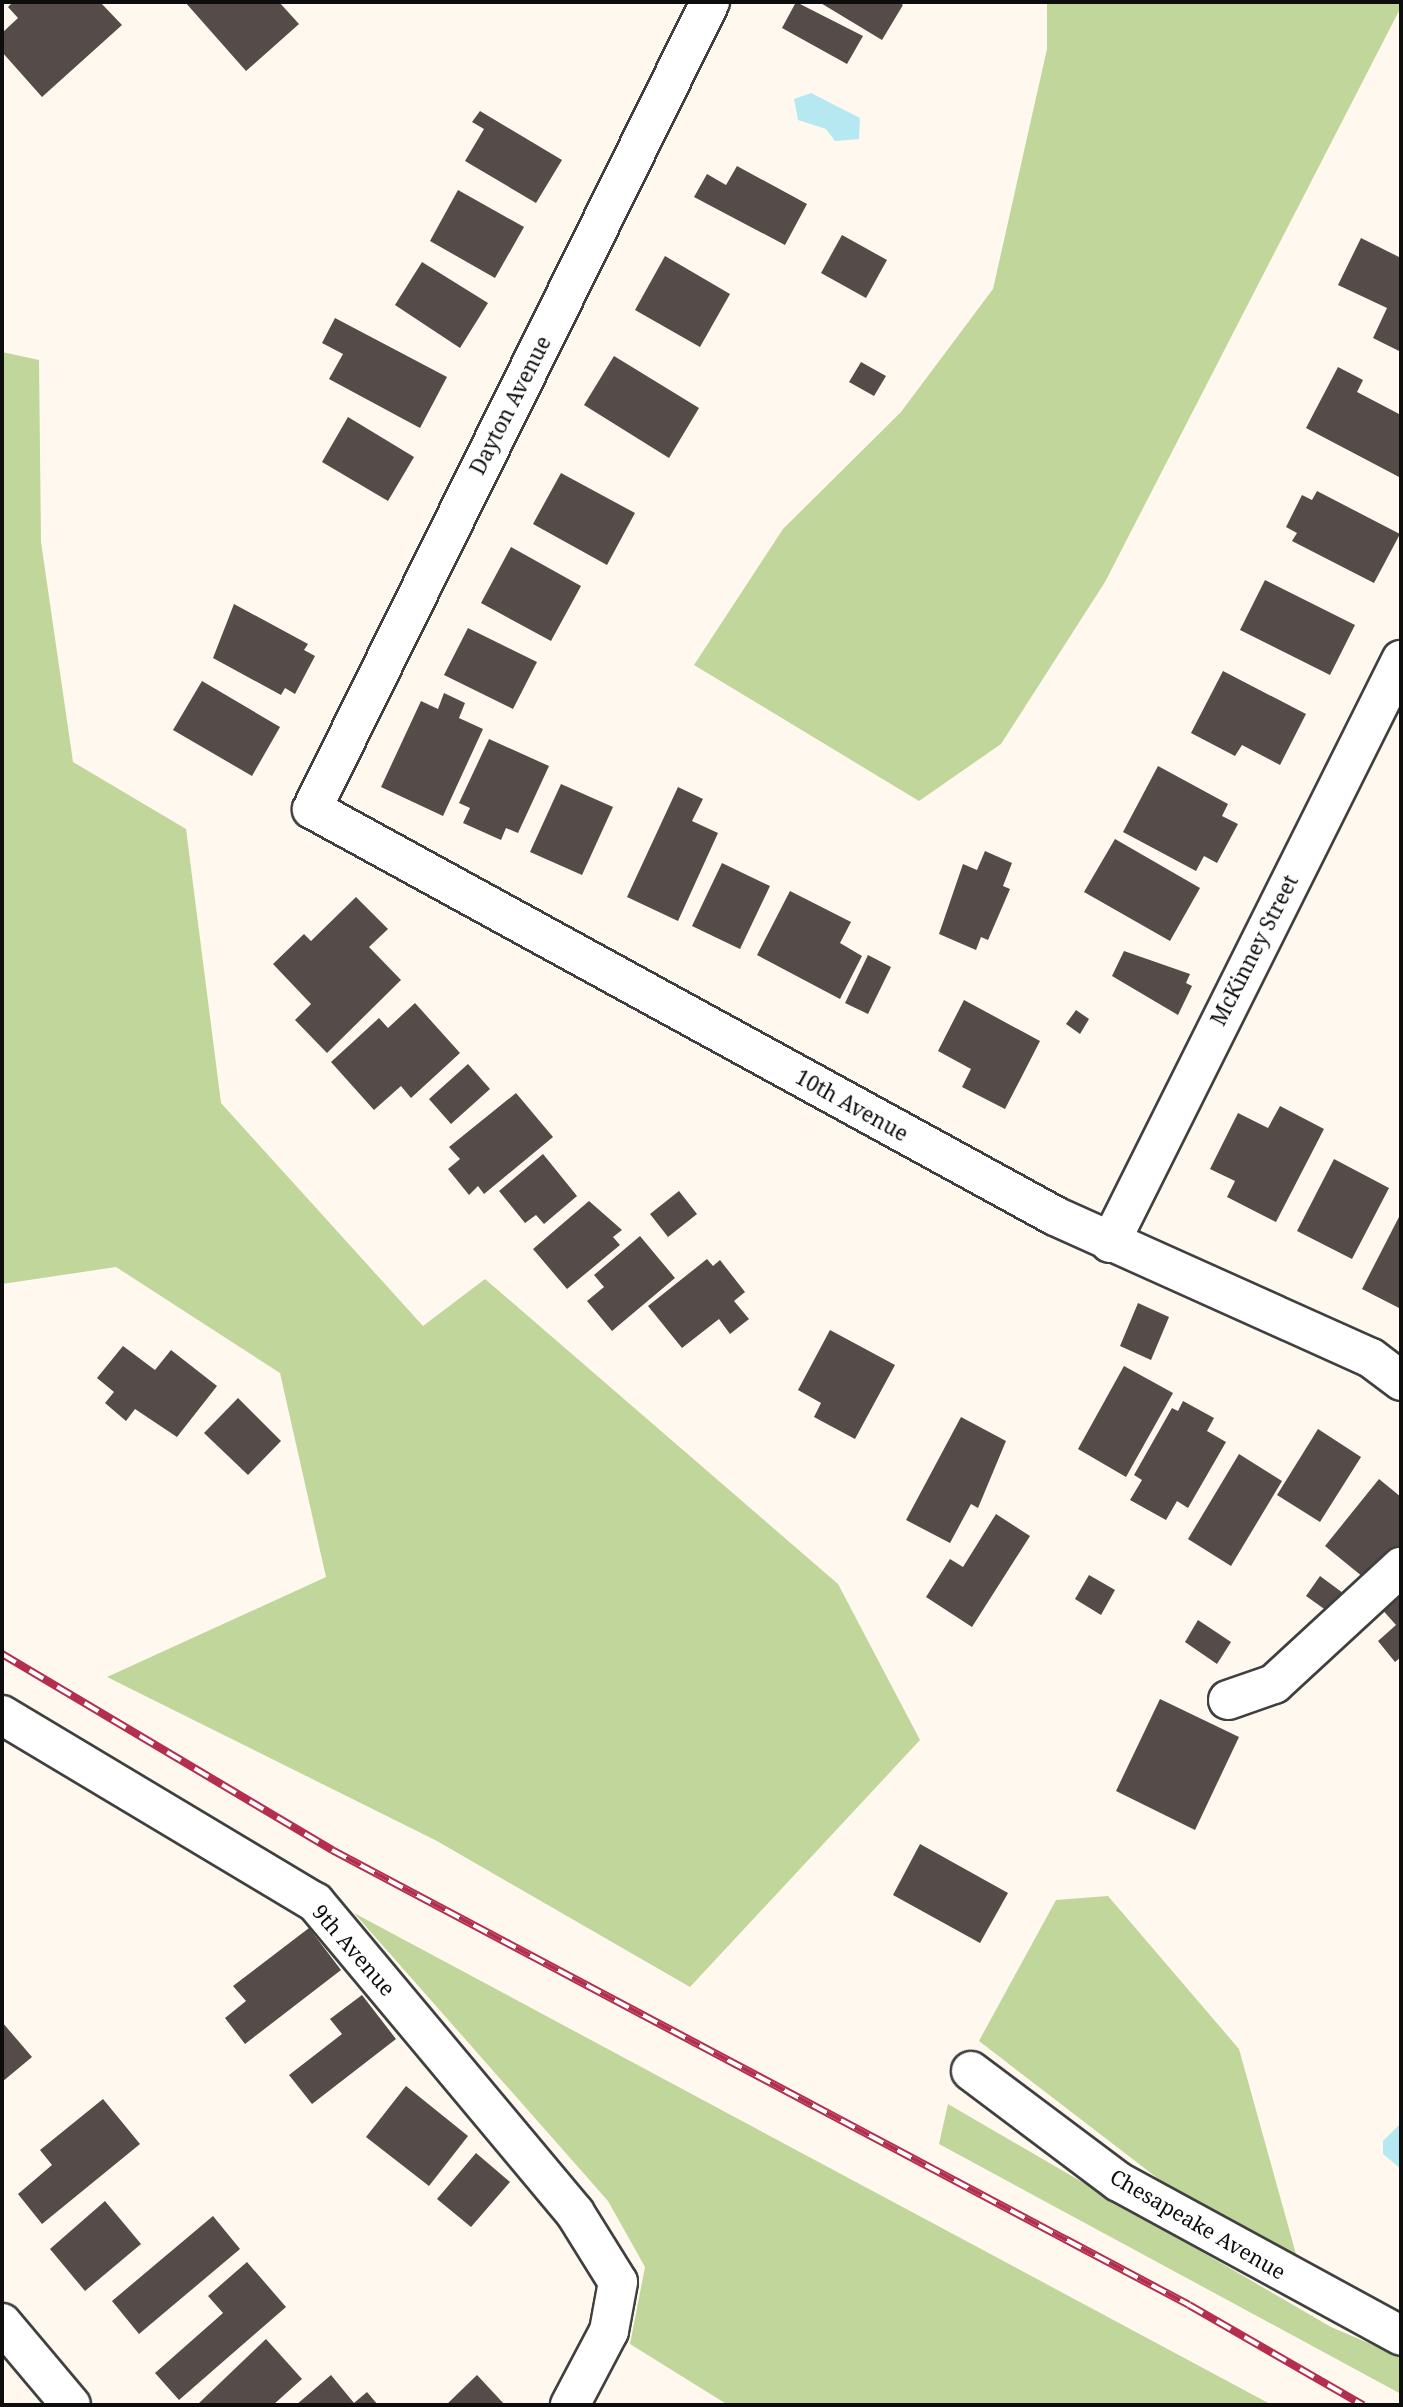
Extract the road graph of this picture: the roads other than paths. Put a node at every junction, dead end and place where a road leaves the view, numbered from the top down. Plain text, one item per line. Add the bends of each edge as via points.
1 (710, 2) edge
2 (1401, 660) edge
3 (312, 809) joint
4 (1110, 1243) junction
5 (1401, 1381) edge
6 (1401, 1567) edge
7 (1228, 1700) dead end
8 (2, 1715) edge
9 (971, 2071) dead end
10 (2, 2323) edge
11 (1401, 2336) edge
12 (71, 2405) edge
13 (570, 2405) edge

1 - 3 street, Dayton Avenue
2 - 4 street, McKinney Street
3 - 4 street, 10th Avenue
4 - 5 street, 10th Avenue via 1371,1359
6 - 7 street via 1274,1684
8 - 13 street, 9th Avenue via 315,1902 575,2213 618,2282 608,2331
9 - 11 street, Chesapeake Avenue via 1131,2189
10 - 12 street

